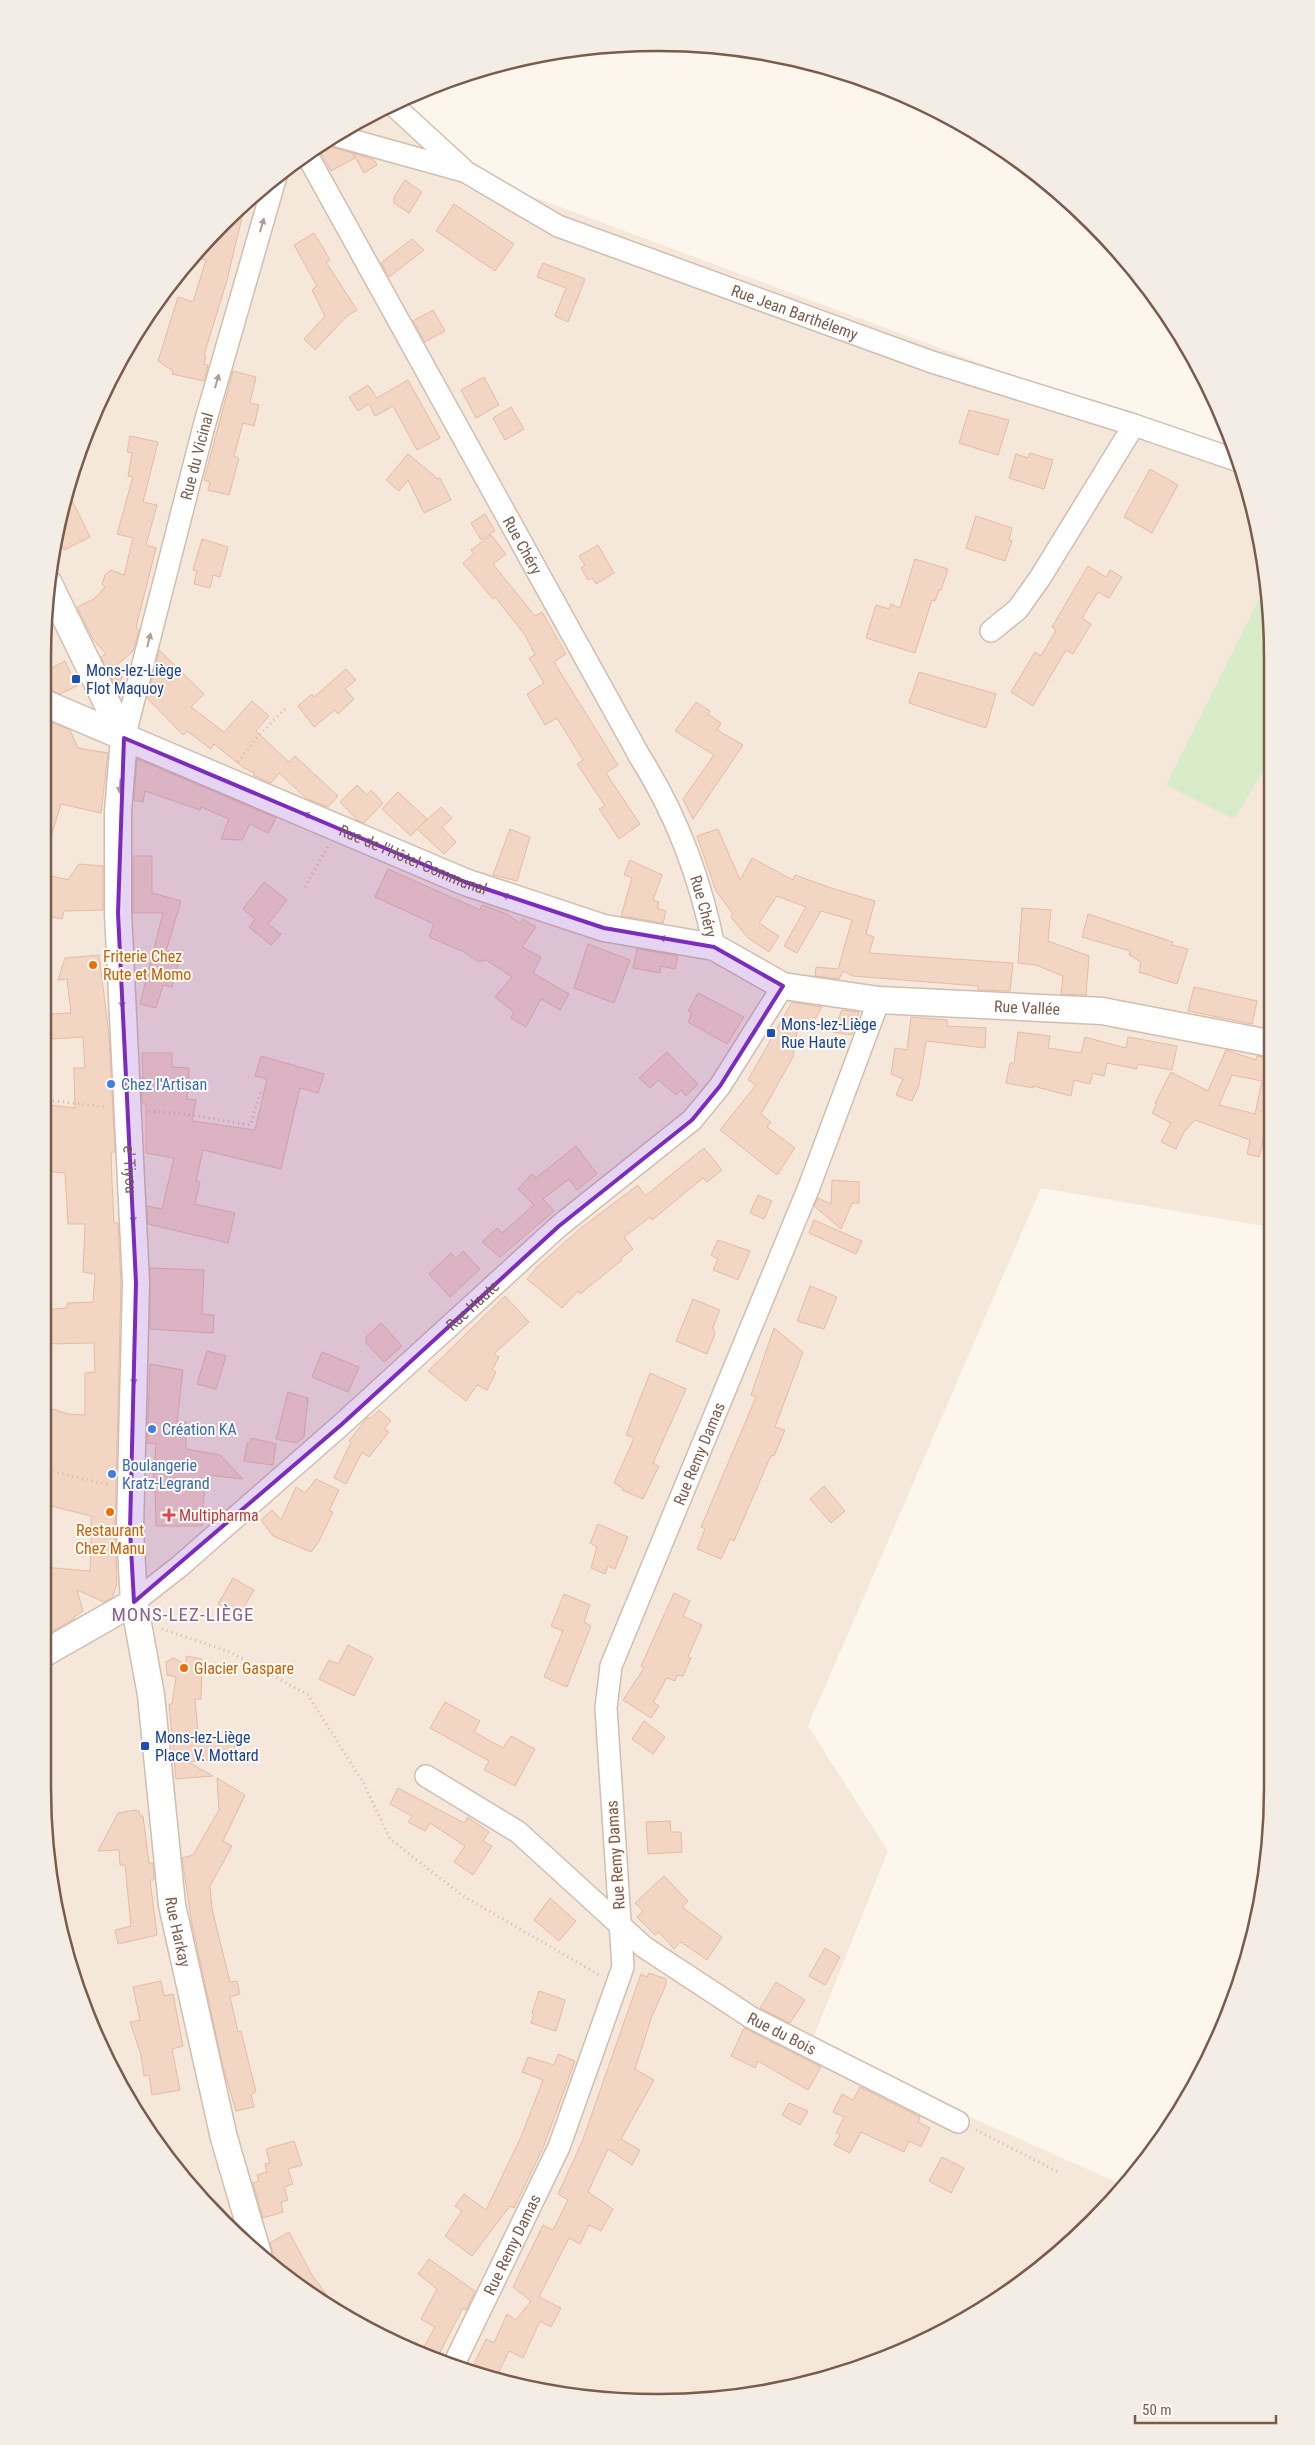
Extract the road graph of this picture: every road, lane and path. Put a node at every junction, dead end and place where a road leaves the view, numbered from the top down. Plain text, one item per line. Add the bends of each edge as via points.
1 (398, 110) edge
2 (344, 138) edge
3 (310, 161) edge
4 (466, 172) junction
5 (272, 190) edge
6 (1134, 424) junction
7 (1230, 458) edge
8 (55, 596) edge
9 (991, 631) dead end
10 (51, 706) edge
11 (287, 707) dead end
12 (124, 738) junction
13 (226, 780) junction
14 (338, 828) junction
15 (305, 887) dead end
16 (714, 947) junction
17 (784, 986) junction
18 (879, 1000) junction
19 (1264, 1042) edge
20 (261, 1091) dead end
21 (51, 1100) edge
22 (128, 1109) junction
23 (51, 1471) edge
24 (131, 1490) junction
25 (136, 1612) junction
26 (51, 1650) edge
27 (426, 1776) dead end
28 (620, 1922) junction
29 (617, 1986) junction
30 (958, 2122) joint
31 (1060, 2172) dead end
32 (254, 2239) edge
33 (456, 2359) edge

1 - 4 street, Rue Jean Barthélemy
2 - 4 street, Rue Jean Barthélemy
3 - 16 street, Rue Chéry via 661,790 705,903
4 - 6 street, Rue Jean Barthélemy via 558,226 932,362
12 -> 5 street, Rue du Vicinal via 204,426
6 - 7 street, Rue Jean Barthélemy
6 - 9 street via 1040,578 1018,609
8 - 12 street
10 - 12 street, Rue de l'Hôtel Communal
11 - 13 path via 258,736
12 - 13 street, Rue de l'Hôtel Communal
12 -> 22 street, e' Tiyou via 118,812 118,913
14 -> 13 street, Rue de l'Hôtel Communal
14 - 15 path
16 -> 14 street, Rue de l'Hôtel Communal via 604,928 466,882
16 - 17 street, Rue de l'Hôtel Communal
17 - 18 street, Rue Vallée
17 - 25 street, Rue Haute via 720,1086 692,1120 559,1226 342,1425 180,1566
18 - 19 street, Rue Vallée via 1102,1011
18 - 28 street, Rue Remy Damas via 809,1187 611,1666 606,1708
20 - 22 path via 250,1124
21 - 22 path
22 -> 24 street, e' Tiyou via 136,1283
23 - 24 path
24 - 25 street, e' Tiyou via 130,1530
25 - 26 street
25 - 29 path via 230,1652 308,1695 364,1784 390,1839 463,1896
25 - 32 street, Rue Harkay via 151,1695 172,1905 224,2138
27 - 28 street, Rue Remy Damas via 518,1832
28 - 29 street, Rue Remy Damas via 623,1967
28 - 30 street, Rue du Bois via 644,1947 752,2018
29 - 33 street, Rue Remy Damas via 560,2148
30 - 31 path

